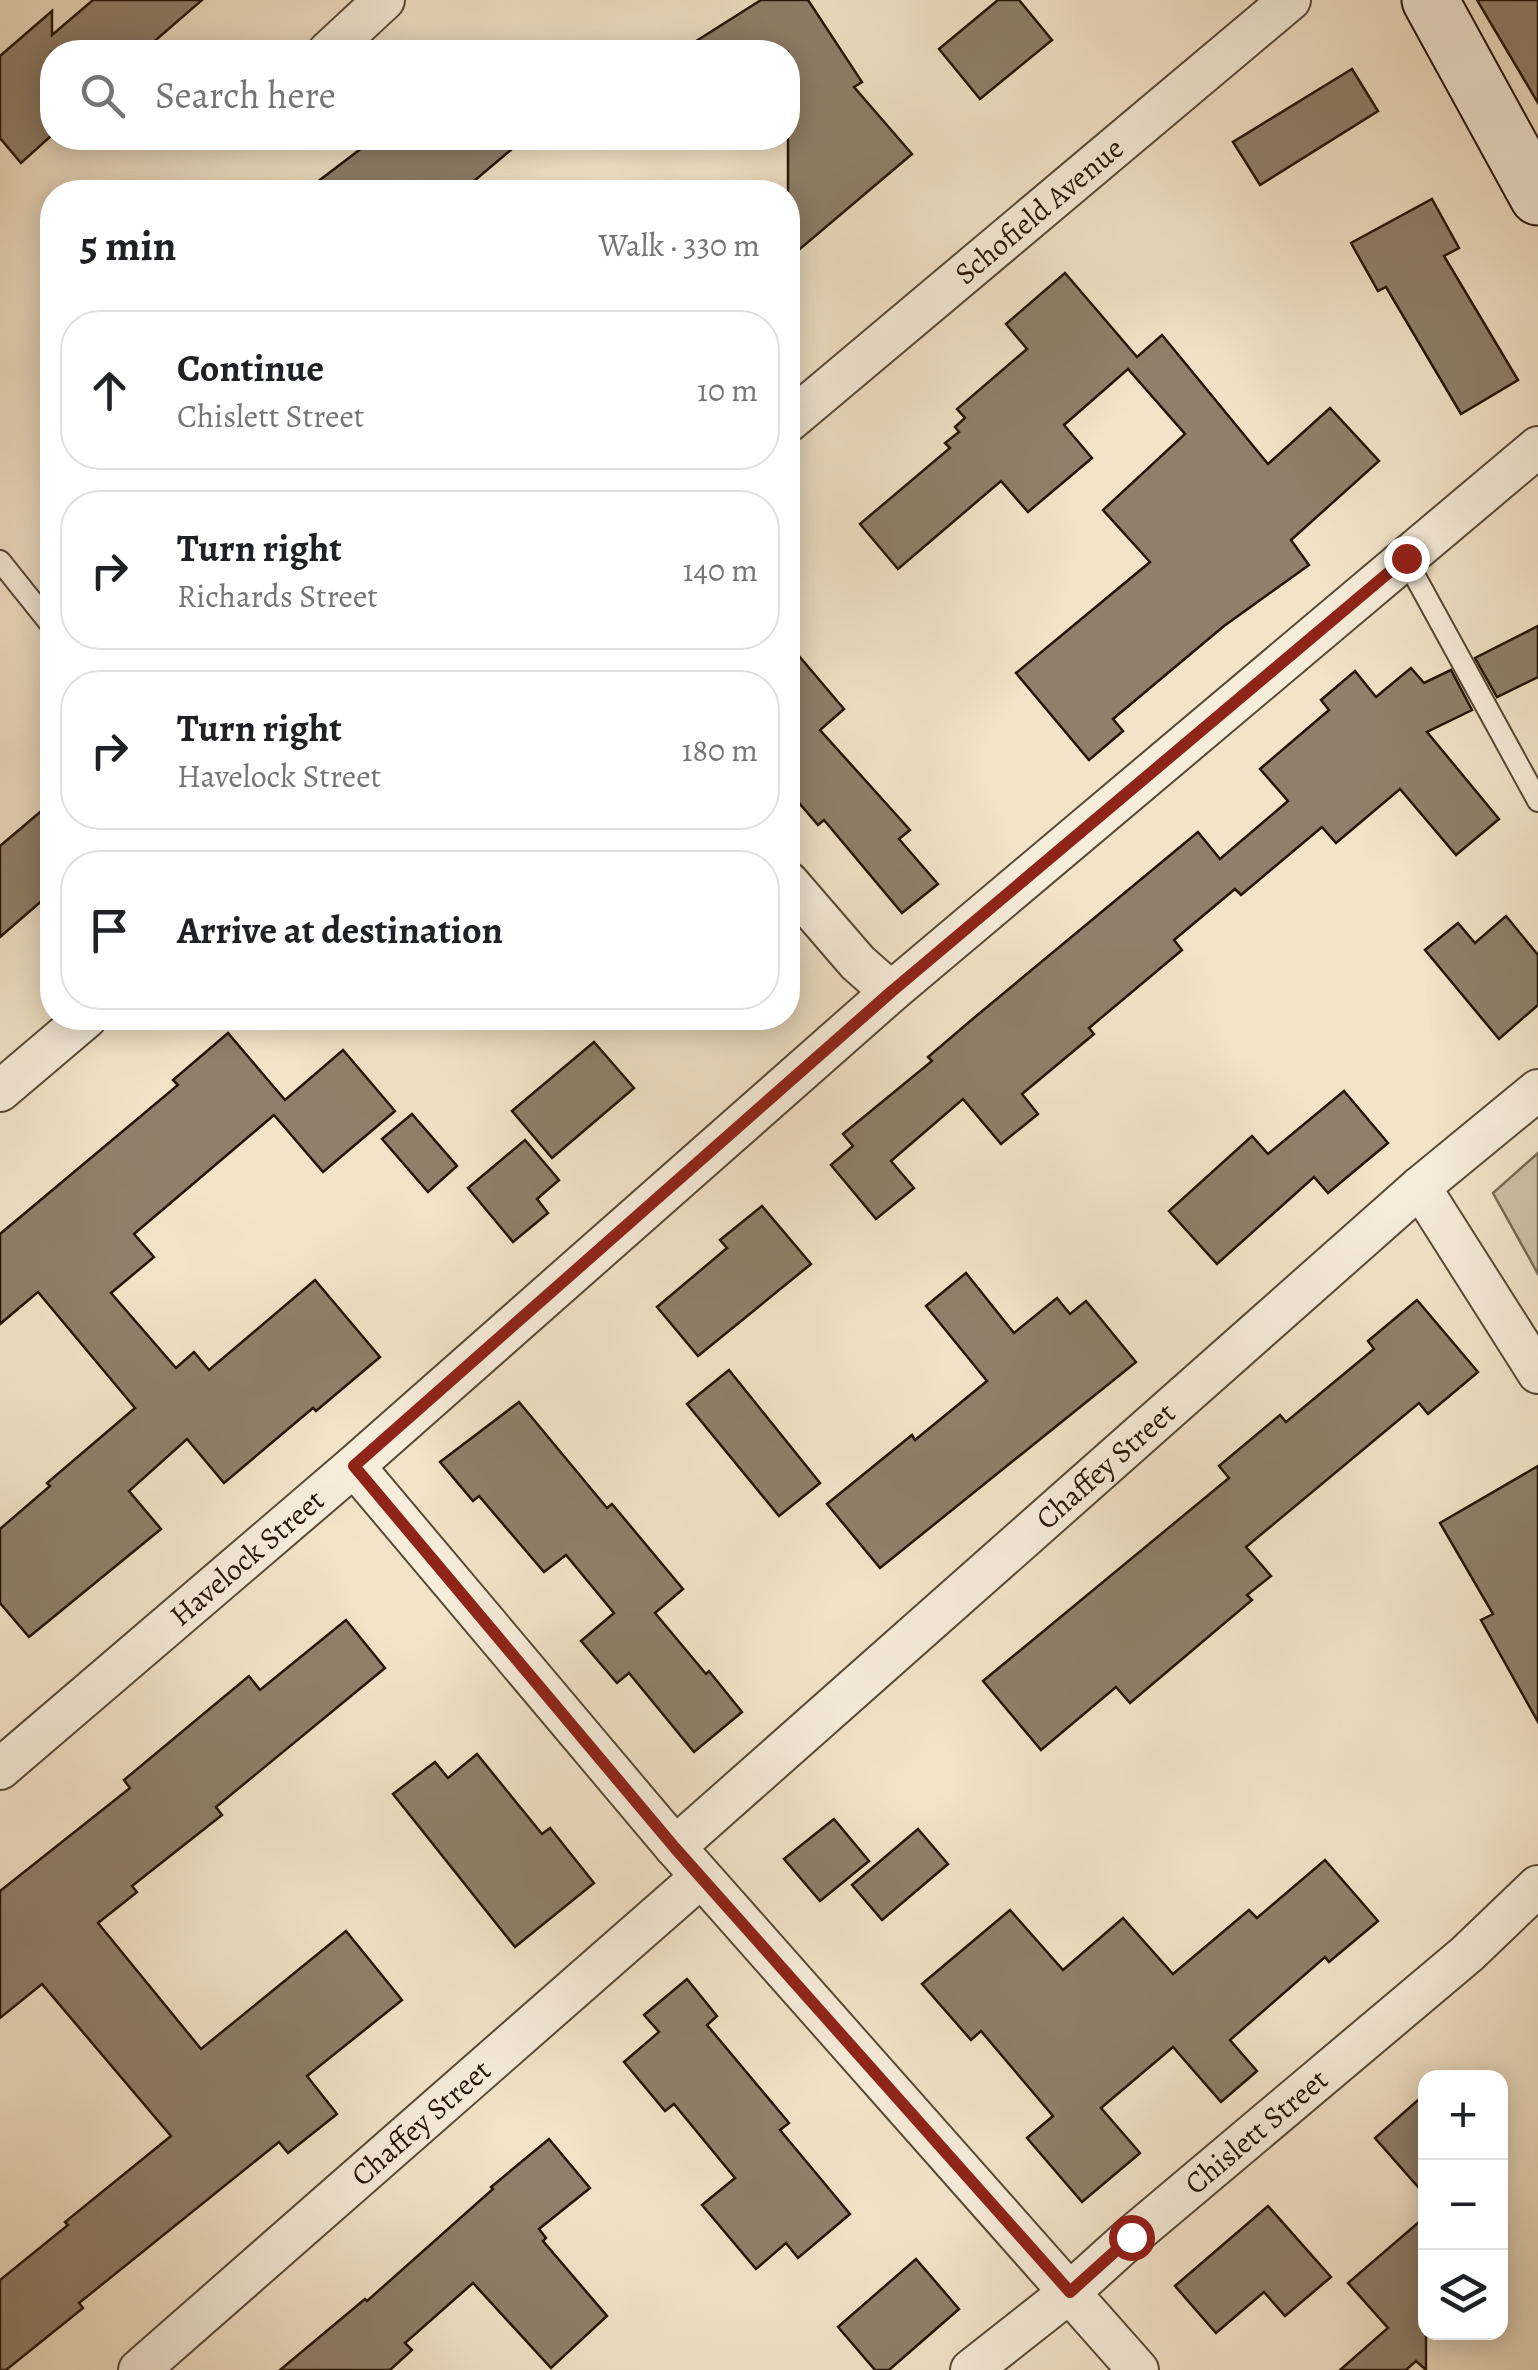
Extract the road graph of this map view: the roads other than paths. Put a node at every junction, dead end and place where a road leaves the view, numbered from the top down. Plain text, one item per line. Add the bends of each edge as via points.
1 (384, 0) edge
2 (1290, 0) edge
3 (1430, 0) edge
4 (341, 40) edge
5 (1538, 197) edge
6 (800, 412) edge
7 (1538, 447) edge
8 (1406, 558) junction
9 (0, 561) edge
10 (40, 611) edge
11 (1538, 801) edge
12 (800, 896) edge
13 (891, 992) junction
14 (72, 1030) edge
15 (1538, 1090) edge
16 (0, 1091) edge
17 (1420, 1188) junction
18 (1538, 1373) edge
19 (354, 1466) junction
20 (0, 1770) edge
21 (688, 1862) junction
22 (1538, 1886) edge
23 (1070, 2292) junction
24 (139, 2370) edge
25 (970, 2370) edge
26 (1138, 2370) edge

1 - 4 street
2 - 6 street, Schofield Avenue
3 - 5 street
7 - 8 street, Havelock Street
8 - 11 lane
8 - 13 street, Havelock Street
9 - 10 lane
12 - 13 street
13 - 19 street, Havelock Street
14 - 16 street
15 - 17 street, Chaffey Street
17 - 18 street
17 - 21 street, Chaffey Street
19 - 20 street, Havelock Street
19 - 21 street
21 - 23 street
21 - 24 street, Chaffey Street
22 - 23 street, Chislett Street via 1493,1932
23 - 25 street, Chislett Street
23 - 26 street

